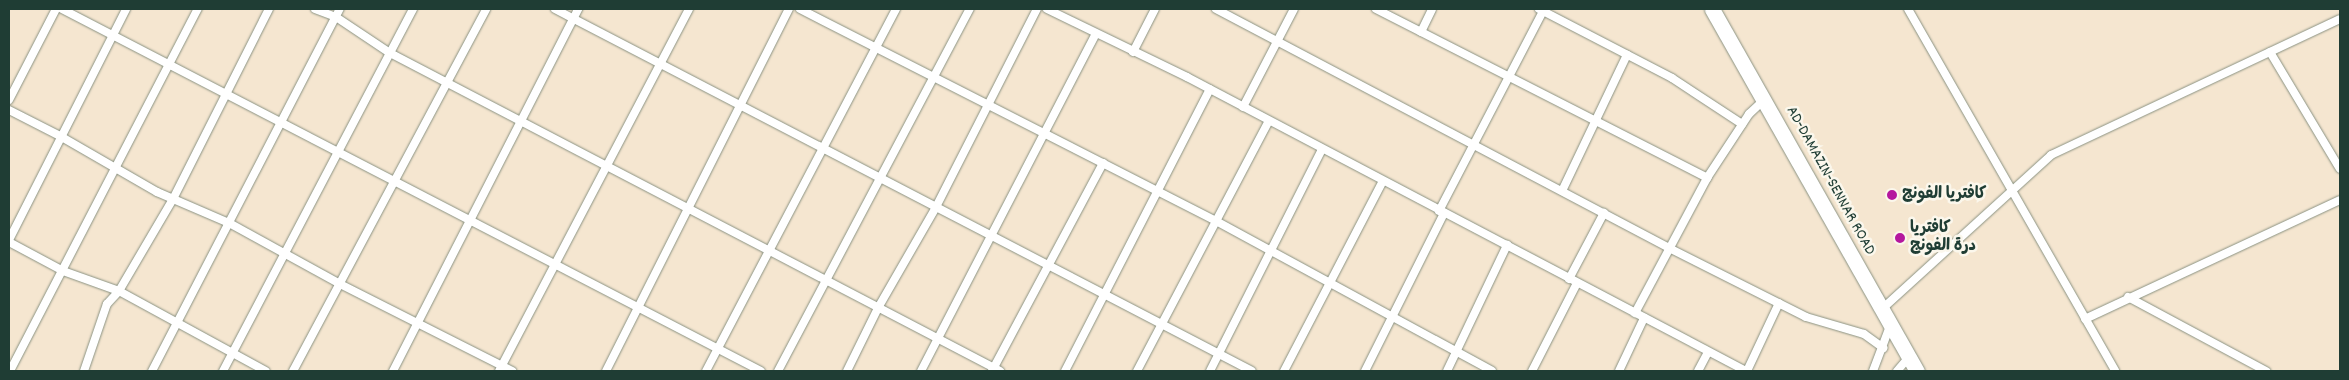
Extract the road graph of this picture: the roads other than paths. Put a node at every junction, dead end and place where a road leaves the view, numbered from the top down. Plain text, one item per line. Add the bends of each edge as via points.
1 (56, 9) edge
2 (62, 9) edge
3 (126, 9) edge
4 (198, 9) edge
5 (270, 9) edge
6 (315, 9) edge
7 (340, 9) edge
8 (413, 9) edge
9 (486, 9) edge
10 (554, 9) edge
11 (578, 9) edge
12 (689, 9) edge
13 (789, 9) edge
14 (800, 9) edge
15 (896, 9) edge
16 (970, 9) edge
17 (1038, 9) edge
18 (1047, 9) edge
19 (1155, 9) edge
20 (1216, 9) edge
21 (1294, 9) edge
22 (1376, 9) edge
23 (1432, 9) edge
24 (1542, 9) edge
25 (1712, 9) edge
26 (1908, 9) edge
27 (336, 17) junction
28 (573, 19) junction
29 (2340, 20) edge
30 (1421, 32) junction
31 (113, 34) junction
32 (1096, 34) junction
33 (1278, 42) junction
34 (874, 48) junction
35 (1133, 52) junction
36 (2270, 52) junction
37 (390, 53) junction
38 (1627, 55) junction
39 (170, 63) junction
40 (660, 64) junction
41 (934, 75) junction
42 (1508, 76) junction
43 (446, 83) junction
44 (1210, 89) junction
45 (227, 92) junction
46 (9, 100) edge
47 (1764, 100) junction
48 (988, 102) junction
49 (742, 106) junction
50 (1243, 107) junction
51 (9, 110) edge
52 (1269, 121) junction
53 (281, 122) junction
54 (520, 122) junction
55 (1596, 122) junction
56 (1742, 124) junction
57 (1046, 134) junction
58 (60, 136) junction
59 (1473, 144) junction
60 (823, 148) junction
61 (1322, 149) junction
62 (339, 151) junction
63 (1103, 163) junction
64 (606, 166) junction
65 (117, 169) junction
66 (2340, 169) edge
67 (879, 177) junction
68 (1707, 178) junction
69 (1383, 181) junction
70 (394, 182) junction
71 (1157, 191) junction
72 (1562, 191) junction
73 (2012, 191) junction
74 (172, 198) junction
75 (2340, 200) edge
76 (936, 207) junction
77 (690, 210) junction
78 (1441, 212) junction
79 (1604, 213) junction
80 (471, 219) junction
81 (1216, 221) junction
82 (229, 223) junction
83 (992, 236) junction
84 (9, 241) edge
85 (1507, 245) junction
86 (1671, 249) junction
87 (768, 250) junction
88 (1270, 251) junction
89 (285, 254) junction
90 (555, 264) junction
91 (1048, 265) junction
92 (62, 271) junction
93 (825, 280) junction
94 (1573, 281) junction
95 (1329, 283) junction
96 (340, 284) junction
97 (119, 291) junction
98 (1105, 295) junction
99 (2128, 297) junction
100 (1779, 303) junction
101 (639, 308) junction
102 (878, 308) junction
103 (1882, 309) junction
104 (1635, 313) junction
105 (1392, 317) junction
106 (1644, 318) junction
107 (2085, 319) junction
108 (178, 322) junction
109 (418, 322) junction
110 (1162, 324) junction
111 (1890, 324) junction
112 (938, 339) junction
113 (718, 348) junction
114 (1883, 348) junction
115 (1456, 352) junction
116 (1708, 352) junction
117 (233, 353) junction
118 (1219, 354) junction
119 (1909, 357) junction
120 (12, 369) edge
121 (501, 369) edge
122 (996, 370) edge
123 (84, 371) edge
124 (152, 371) edge
125 (223, 371) edge
126 (266, 371) edge
127 (293, 371) edge
128 (393, 371) edge
129 (512, 371) edge
130 (606, 371) edge
131 (706, 371) edge
132 (761, 371) edge
133 (778, 371) edge
134 (847, 371) edge
135 (921, 371) edge
136 (1065, 371) edge
137 (1137, 371) edge
138 (1210, 371) edge
139 (1252, 371) edge
140 (1284, 371) edge
141 (1364, 371) edge
142 (1447, 371) edge
143 (1492, 371) edge
144 (1532, 371) edge
145 (1618, 371) edge
146 (1698, 371) edge
147 (1747, 371) edge
148 (1873, 371) edge
149 (1897, 371) edge
150 (1917, 371) edge
151 (2115, 371) edge
152 (2266, 371) edge

1 - 46 street
2 - 31 street
3 - 31 street
4 - 39 street
5 - 45 street
6 - 27 street
7 - 27 street
8 - 37 street
9 - 43 street
10 - 28 street
11 - 28 street
12 - 40 street
13 - 49 street
14 - 34 street
15 - 34 street
16 - 41 street
17 - 48 street
18 - 32 street
19 - 35 street
20 - 33 street
21 - 33 street
22 - 30 street
23 - 30 street
24 - 38 street
24 - 42 street
25 - 47 highway, AD-DAMAZIN-SENNAR ROAD
26 - 73 street
27 - 37 street
27 - 53 street
28 - 40 street
28 - 54 street
29 - 36 street
30 - 42 street
31 - 39 street
31 - 58 street
32 - 35 street
32 - 57 street
33 - 50 street
33 - 59 street
34 - 41 street
34 - 60 street
35 - 44 street
36 - 66 street
36 - 73 street via 2051,155
37 - 43 street
37 - 62 street
38 - 55 street
38 - 56 street via 1672,78
39 - 45 street
39 - 65 street
40 - 49 street
40 - 64 street
41 - 48 street
41 - 67 street
42 - 55 street
42 - 59 street
43 - 54 street
43 - 70 street
44 - 50 street
44 - 71 street
45 - 53 street
45 - 74 street
47 - 56 street
47 - 103 highway, AD-DAMAZIN-SENNAR ROAD
48 - 57 street
48 - 76 street
49 - 60 street
49 - 77 street
50 - 52 street
51 - 58 street
52 - 61 street
52 - 81 street
53 - 62 street
53 - 82 street
54 - 64 street
54 - 80 street
55 - 68 street
55 - 72 street
56 - 68 street
57 - 63 street
57 - 83 street
58 - 65 street
58 - 84 street
59 - 72 street
59 - 78 street
60 - 67 street
60 - 87 street
61 - 69 street
61 - 88 street
62 - 70 street
62 - 89 street
63 - 71 street
63 - 91 street
64 - 77 street
64 - 90 street
65 - 74 street
65 - 92 street
67 - 76 street
67 - 93 street
68 - 86 street
69 - 78 street
69 - 95 street
70 - 80 street
70 - 96 street
71 - 81 street
71 - 98 street
72 - 79 street
73 - 103 street
73 - 107 street
74 - 82 street
74 - 97 street
75 - 99 street
76 - 83 street
76 - 102 street
77 - 87 street
77 - 101 street
78 - 85 street
78 - 105 street
79 - 86 street
79 - 94 street
80 - 90 street
80 - 109 street
81 - 88 street
81 - 110 street
82 - 89 street
82 - 108 street
83 - 91 street
83 - 112 street
84 - 92 street
85 - 94 street
85 - 115 street
86 - 100 street
86 - 104 street
87 - 93 street
87 - 113 street
88 - 95 street
88 - 118 street
89 - 96 street
89 - 117 street
90 - 101 street
90 - 121 street
91 - 98 street
91 - 122 street
92 - 97 street
92 - 120 street
93 - 102 street
93 - 133 street
94 - 104 street
94 - 144 street
95 - 105 street
95 - 140 street
96 - 109 street
96 - 127 street
97 - 108 street
97 - 123 street via 107,304
98 - 110 street
98 - 136 street
99 - 107 street
99 - 152 street
100 - 114 street via 1806,316 1864,334
100 - 147 street
101 - 113 street
101 - 130 street
102 - 112 street
102 - 134 street
103 - 111 highway, AD-DAMAZIN-SENNAR ROAD
104 - 106 street
105 - 115 street
105 - 141 street
106 - 116 street
106 - 145 street
107 - 151 street
108 - 117 street
108 - 124 street
109 - 121 street
109 - 128 street
110 - 118 street
110 - 137 street
111 - 114 street
111 - 119 highway, AD-DAMAZIN-SENNAR ROAD
112 - 122 street
112 - 135 street
113 - 131 street
113 - 132 street
114 - 148 street
115 - 142 street
115 - 143 street
116 - 146 street
116 - 147 street
117 - 125 street
117 - 126 street
118 - 138 street
118 - 139 street
119 - 149 street
119 - 150 highway, AD-DAMAZIN-SENNAR ROAD
121 - 129 street

